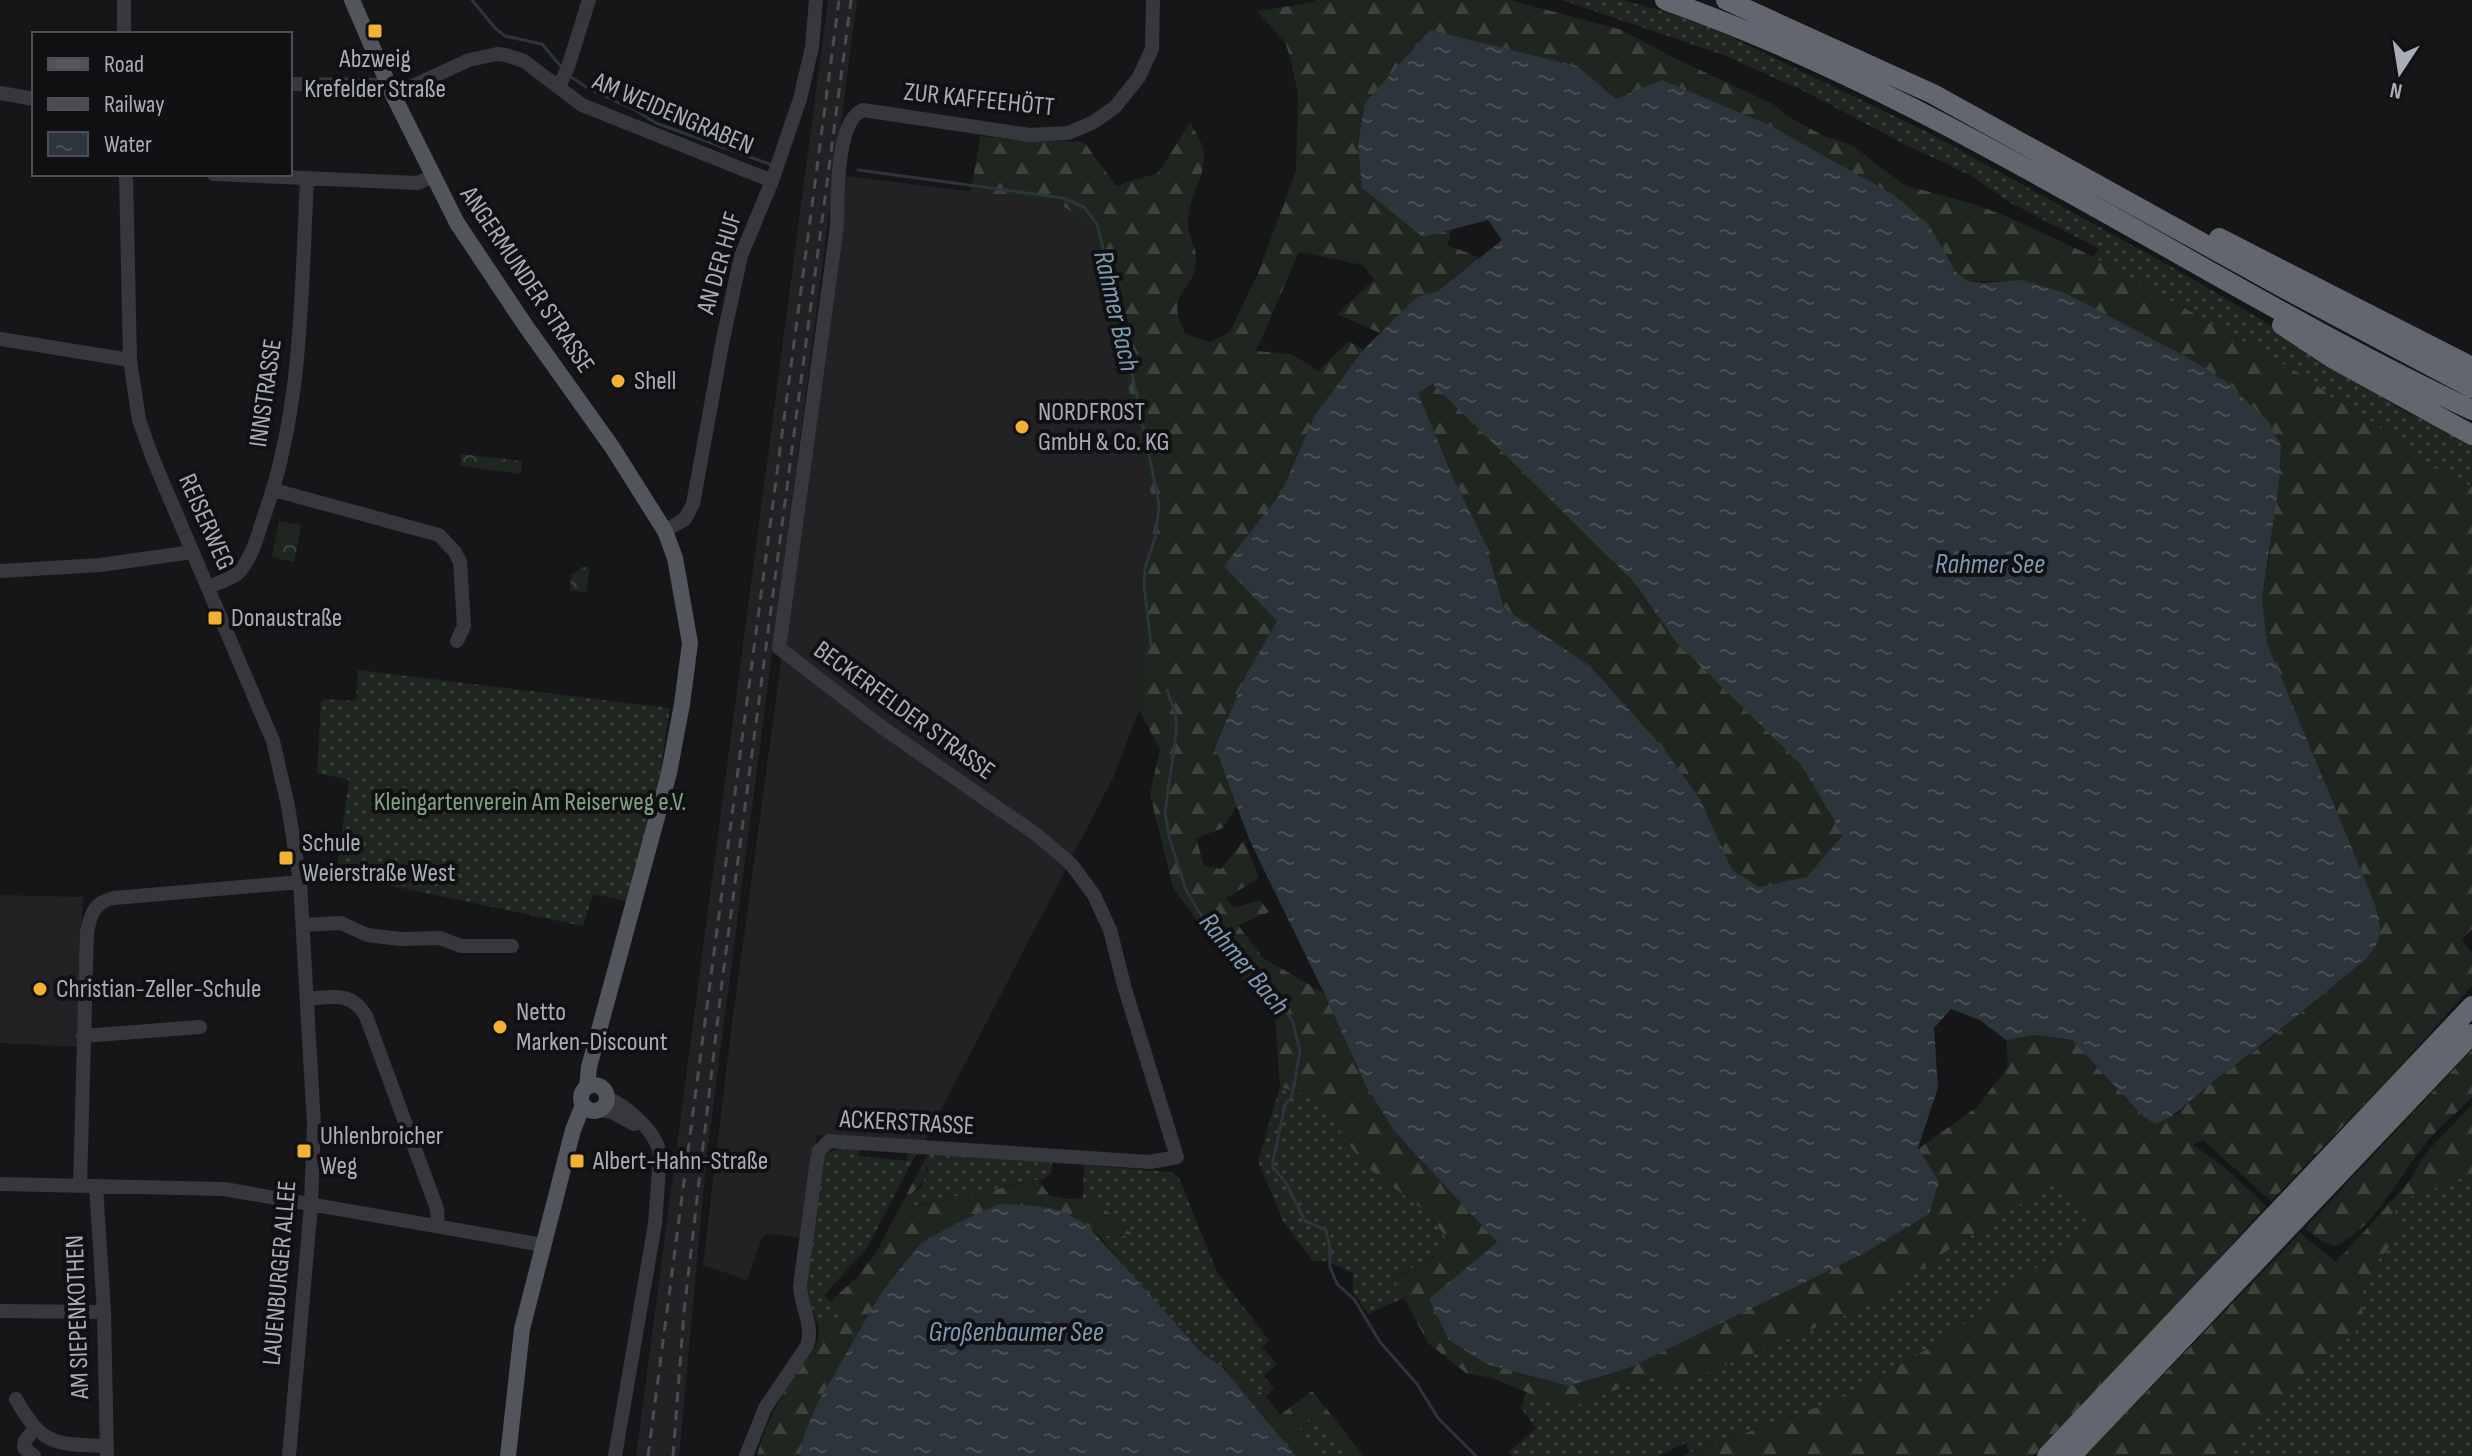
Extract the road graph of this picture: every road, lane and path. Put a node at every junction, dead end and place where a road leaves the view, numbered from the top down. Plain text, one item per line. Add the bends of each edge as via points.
1 (124, 0) edge
2 (352, 0) edge
3 (589, 0) edge
4 (816, 0) edge
5 (1153, 0) edge
6 (1665, 0) edge
7 (1726, 0) edge
8 (124, 32) edge
9 (564, 78) junction
10 (292, 84) edge
11 (391, 90) junction
12 (0, 93) edge
13 (32, 99) edge
14 (856, 113) joint
15 (775, 171) junction
16 (126, 176) edge
17 (251, 176) edge
18 (432, 177) junction
19 (307, 179) junction
20 (2124, 198) junction
21 (2187, 258) junction
22 (0, 339) edge
23 (130, 360) junction
24 (2472, 367) edge
25 (2472, 388) edge
26 (2472, 410) edge
27 (2467, 430) edge
28 (274, 490) junction
29 (665, 531) junction
30 (192, 552) junction
31 (0, 571) edge
32 (209, 587) junction
33 (457, 641) dead end
34 (300, 882) junction
35 (303, 925) junction
36 (512, 946) dead end
37 (307, 999) junction
38 (2472, 1006) edge
39 (200, 1027) dead end
40 (2472, 1034) edge
41 (83, 1036) junction
42 (594, 1100) junction
43 (1177, 1157) joint
44 (0, 1184) edge
45 (80, 1186) junction
46 (96, 1186) junction
47 (2301, 1200) junction
48 (311, 1205) junction
49 (438, 1226) junction
50 (2266, 1236) junction
51 (543, 1245) junction
52 (0, 1311) edge
53 (104, 1312) junction
54 (16, 1399) dead end
55 (34, 1429) junction
56 (56, 1449) edge
57 (107, 1451) edge
58 (34, 1456) edge
59 (289, 1456) edge
60 (508, 1456) edge
61 (615, 1456) edge
62 (746, 1456) edge
63 (2047, 1456) edge
64 (2071, 1456) edge

1 - 8 street
2 - 11 main road, ANGERMUNDER STRASSE
3 - 9 street, AM WEIDENGRABEN
4 - 15 street, AN DER HUF via 800,99
5 - 14 street, ZUR KAFFEEHÖTT via 1152,49 1139,77 1115,107 1068,133 1030,135
6 - 21 highway via 1858,81
7 - 20 highway via 1933,94
9 - 11 street, AM WEIDENGRABEN via 497,54
9 - 15 street, AM WEIDENGRABEN via 582,105
10 - 11 street
11 - 18 main road, ANGERMUNDER STRASSE
12 - 13 street
14 - 43 street, BECKERFELDER STRASSE via 849,120 841,156 837,226 779,648 1071,864 1094,895 1110,930
15 - 29 street, AN DER HUF via 741,256 693,504 685,519
16 - 23 street, REISERWEG
17 - 19 street
18 - 19 street via 417,183
18 - 29 main road, ANGERMUNDER STRASSE via 472,246
19 - 28 street, INNSTRASSE via 297,373
20 - 24 highway via 2232,244
20 - 25 highway
21 - 26 highway
21 - 27 highway via 2332,358
22 - 23 street
23 - 30 street, REISERWEG via 139,420
28 - 32 street, INNSTRASSE via 245,563 234,576
28 - 33 street via 439,535 460,562 464,626
29 - 42 main road, ANGERMUNDER STRASSE via 690,643 669,773 597,1044
30 - 31 street
30 - 32 street, REISERWEG
32 - 34 street, REISERWEG via 273,741
34 - 35 street, REISERWEG
34 - 41 street via 101,902 87,932
35 - 36 street via 341,923 367,935
35 - 37 street, REISERWEG
37 - 48 street, LAUENBURGER ALLEE via 314,1107
37 - 49 street via 341,997 360,1005 437,1209
38 - 47 highway
39 - 41 street
40 - 47 highway
41 - 45 street
42 - 51 main road via 569,1145
42 - 61 street via 651,1134 660,1155 655,1224
43 - 62 street, ACKERSTRASSE via 1150,1162 839,1140 823,1145 800,1286 810,1337 765,1408
44 - 45 street
45 - 46 street
46 - 48 street via 224,1189
46 - 53 street, AM SIEPENKOTHEN
47 - 50 highway
48 - 49 street
48 - 59 street, LAUENBURGER ALLEE
49 - 51 street
50 - 63 highway
50 - 64 highway
51 - 60 main road via 522,1329
52 - 53 street
53 - 57 street, AM SIEPENKOTHEN
54 - 55 street, AM SIEPENKOTHEN
55 - 56 street, AM SIEPENKOTHEN
55 - 58 street via 24,1448
56 - 57 street, AM SIEPENKOTHEN

